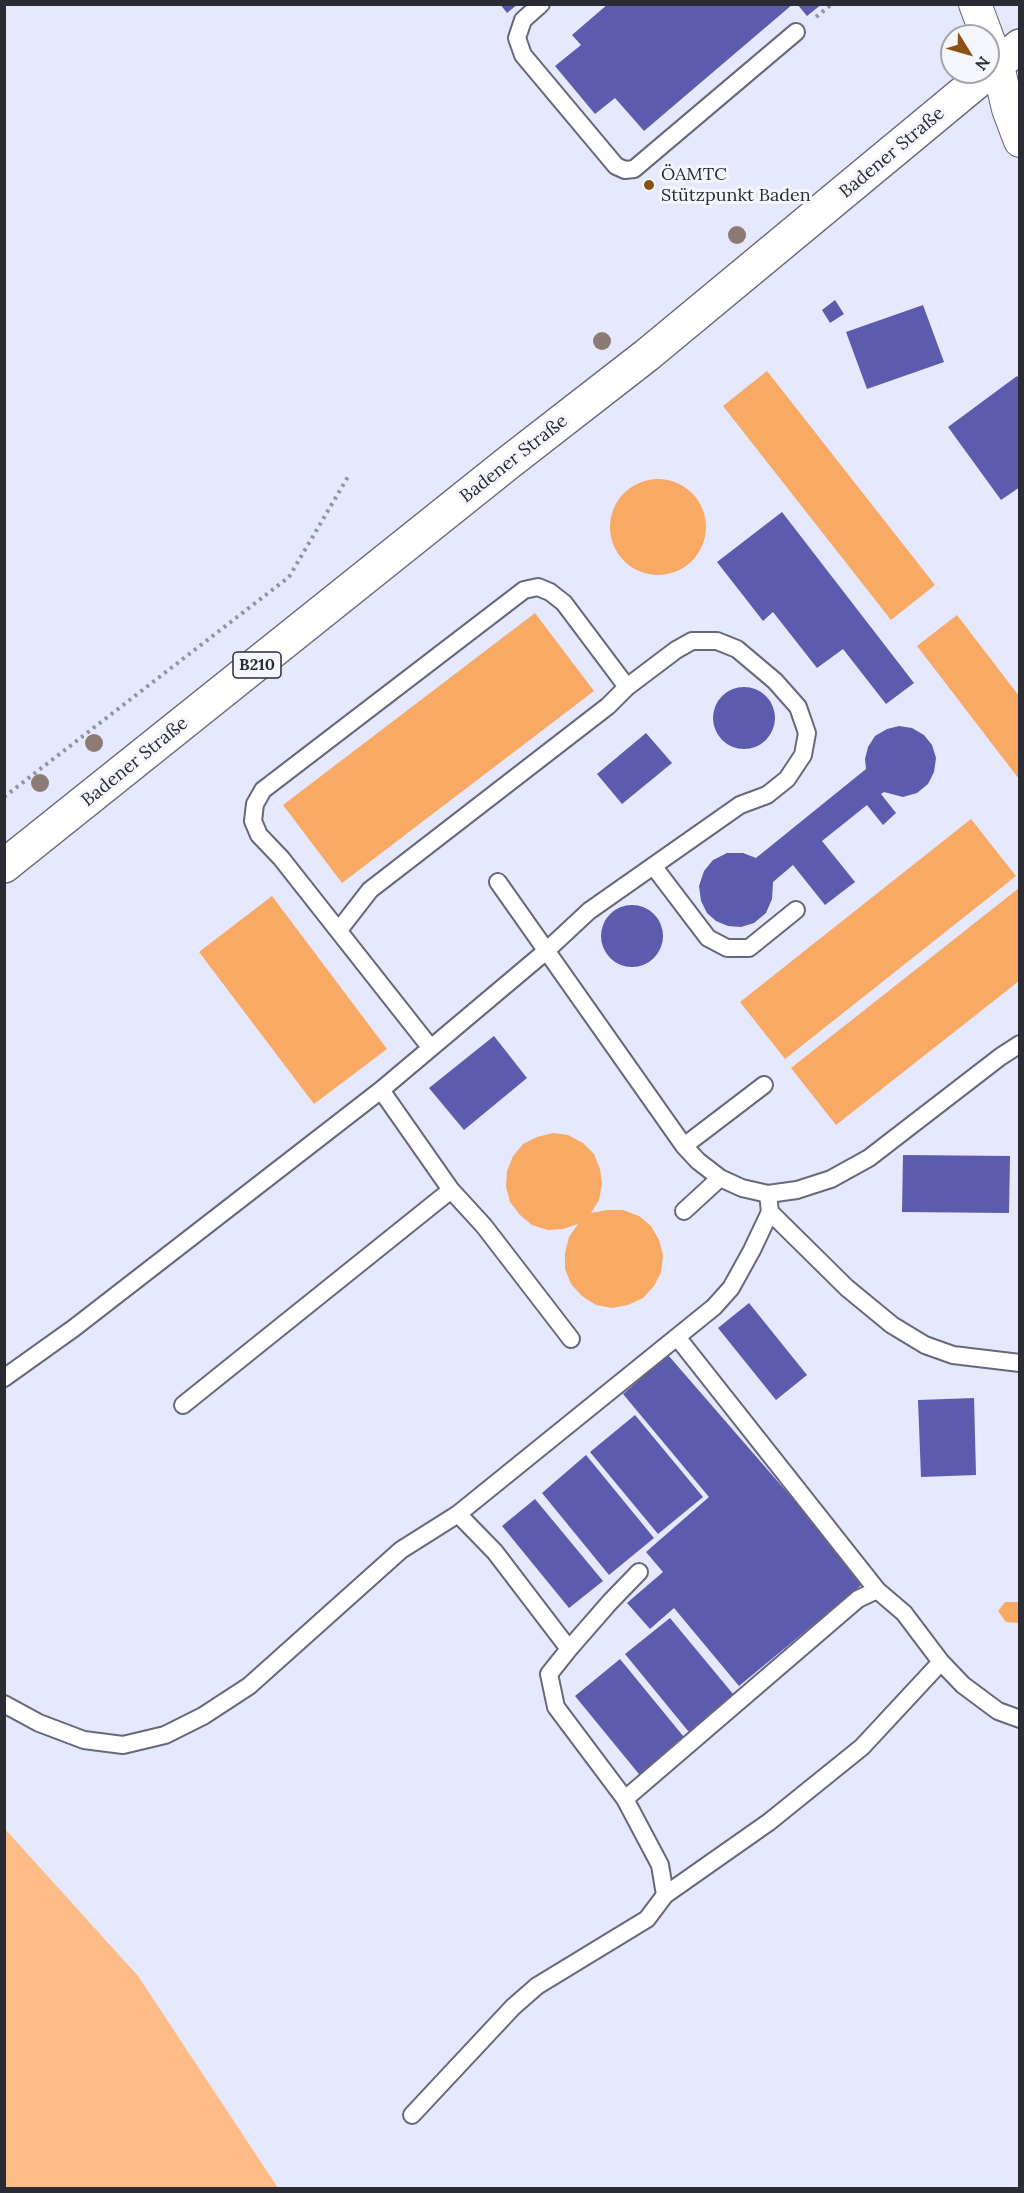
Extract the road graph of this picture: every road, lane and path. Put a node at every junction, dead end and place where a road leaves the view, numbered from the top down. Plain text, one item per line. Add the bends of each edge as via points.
1 (541, 4) edge
2 (975, 4) edge
3 (986, 24) edge
4 (796, 32) dead end
5 (1000, 59) edge
6 (956, 84) edge
7 (1020, 141) edge
8 (349, 475) dead end
9 (627, 687) junction
10 (4, 797) edge
11 (4, 866) edge
12 (654, 867) junction
13 (498, 882) dead end
14 (796, 910) dead end
15 (339, 930) junction
16 (546, 952) junction
17 (1020, 1044) edge
18 (430, 1047) junction
19 (764, 1085) dead end
20 (381, 1090) junction
21 (684, 1146) junction
22 (720, 1178) junction
23 (451, 1190) junction
24 (768, 1194) junction
25 (684, 1210) dead end
26 (770, 1212) junction
27 (677, 1337) junction
28 (571, 1339) dead end
29 (1020, 1363) edge
30 (4, 1378) edge
31 (183, 1405) dead end
32 (458, 1514) junction
33 (639, 1572) dead end
34 (877, 1590) junction
35 (569, 1648) junction
36 (941, 1662) junction
37 (4, 1704) edge
38 (1020, 1719) edge
39 (625, 1799) junction
40 (665, 1895) junction
41 (412, 2115) dead end

1 - 4 lane via 523,20 517,38 523,55 616,166 625,170 634,169
2 - 3 street
5 - 7 street via 1008,109
6 - 11 main road, Badener Straße / B210 via 647,356
8 - 10 path via 289,577
9 - 12 lane via 692,641 717,641 737,649 775,681 798,707 807,733 803,755 787,778 767,795 740,805
9 - 15 lane via 608,706 370,890
9 - 15 lane via 564,603 538,587 524,590 263,790 255,804 253,821 259,835
12 - 14 lane via 708,938 727,948 749,948
12 - 16 lane via 589,911
13 - 16 lane
15 - 18 lane
16 - 18 lane
16 - 21 lane
17 - 24 lane via 868,1158 831,1179
18 - 20 lane
19 - 21 lane
20 - 23 lane
20 - 30 lane
21 - 22 lane
22 - 24 lane
22 - 25 lane
23 - 28 lane via 484,1226
23 - 31 lane
24 - 26 lane
26 - 27 lane via 731,1288
26 - 29 lane via 847,1288 916,1340 953,1355
27 - 32 lane
27 - 34 lane
32 - 35 lane via 495,1552
32 - 37 lane via 401,1550 249,1686 203,1716 165,1734 123,1745 84,1740
33 - 35 lane
34 - 36 lane via 904,1613
34 - 39 lane via 858,1599
35 - 39 lane via 549,1674 556,1707
36 - 38 lane via 998,1712
36 - 40 lane via 862,1747 769,1822
39 - 40 lane via 660,1865
40 - 41 lane via 647,1919 537,1986

